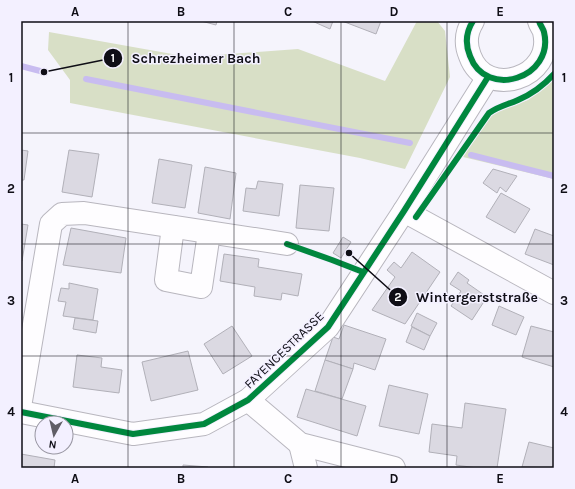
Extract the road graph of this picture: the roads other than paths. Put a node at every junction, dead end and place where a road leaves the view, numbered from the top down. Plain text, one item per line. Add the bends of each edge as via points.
1 (473, 21) edge
2 (539, 21) edge
3 (488, 77) junction
4 (404, 211) junction
5 (173, 227) junction
6 (209, 233) junction
7 (287, 244) dead end
8 (554, 293) edge
9 (248, 400) junction
10 (21, 401) edge
11 (21, 412) edge
12 (300, 444) junction
13 (306, 468) edge
14 (394, 468) edge

1 - 3 street via 466,39 467,50 472,61
2 - 3 street via 544,32 545,45 542,57 535,67 525,76 513,80
3 - 4 street, FAYENCESTRASSE
4 - 8 street
4 - 9 street, FAYENCESTRASSE via 328,327
5 - 6 street
5 - 6 street via 166,280 201,286
5 - 10 street via 84,213 62,214 50,224
6 - 7 street
9 - 11 street, FAYENCESTRASSE via 204,424 133,434
9 - 12 street
12 - 13 street
12 - 14 street

